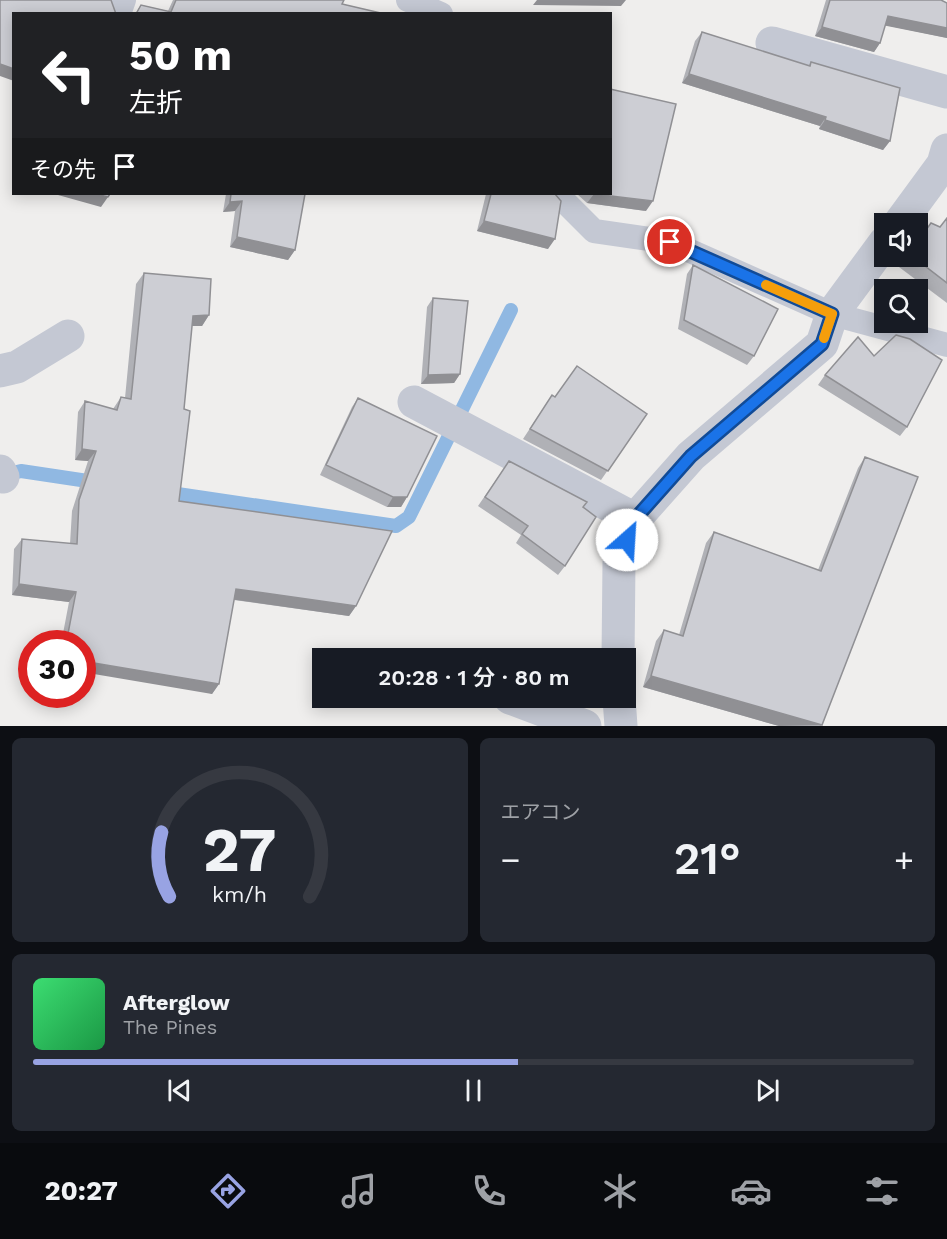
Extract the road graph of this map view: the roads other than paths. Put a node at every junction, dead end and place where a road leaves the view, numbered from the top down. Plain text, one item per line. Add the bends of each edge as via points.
1 (408, 0) edge
2 (436, 12) edge
3 (772, 43) dead end
4 (947, 92) edge
5 (947, 151) edge
6 (558, 195) edge
7 (907, 213) edge
8 (874, 257) edge
9 (832, 314) junction
10 (68, 336) dead end
11 (947, 345) edge
12 (0, 371) edge
13 (414, 402) dead end
14 (635, 519) junction
15 (618, 648) edge
16 (537, 708) edge
17 (620, 708) edge
18 (585, 726) edge
19 (621, 726) edge

1 - 2 lane
3 - 4 street
5 - 7 street via 943,164
6 - 9 lane via 594,231 670,242
8 - 9 street
9 - 11 lane
9 - 14 street via 822,344 691,456
10 - 12 street via 17,367
13 - 14 street
14 - 15 street via 619,562
16 - 18 street
17 - 19 street

